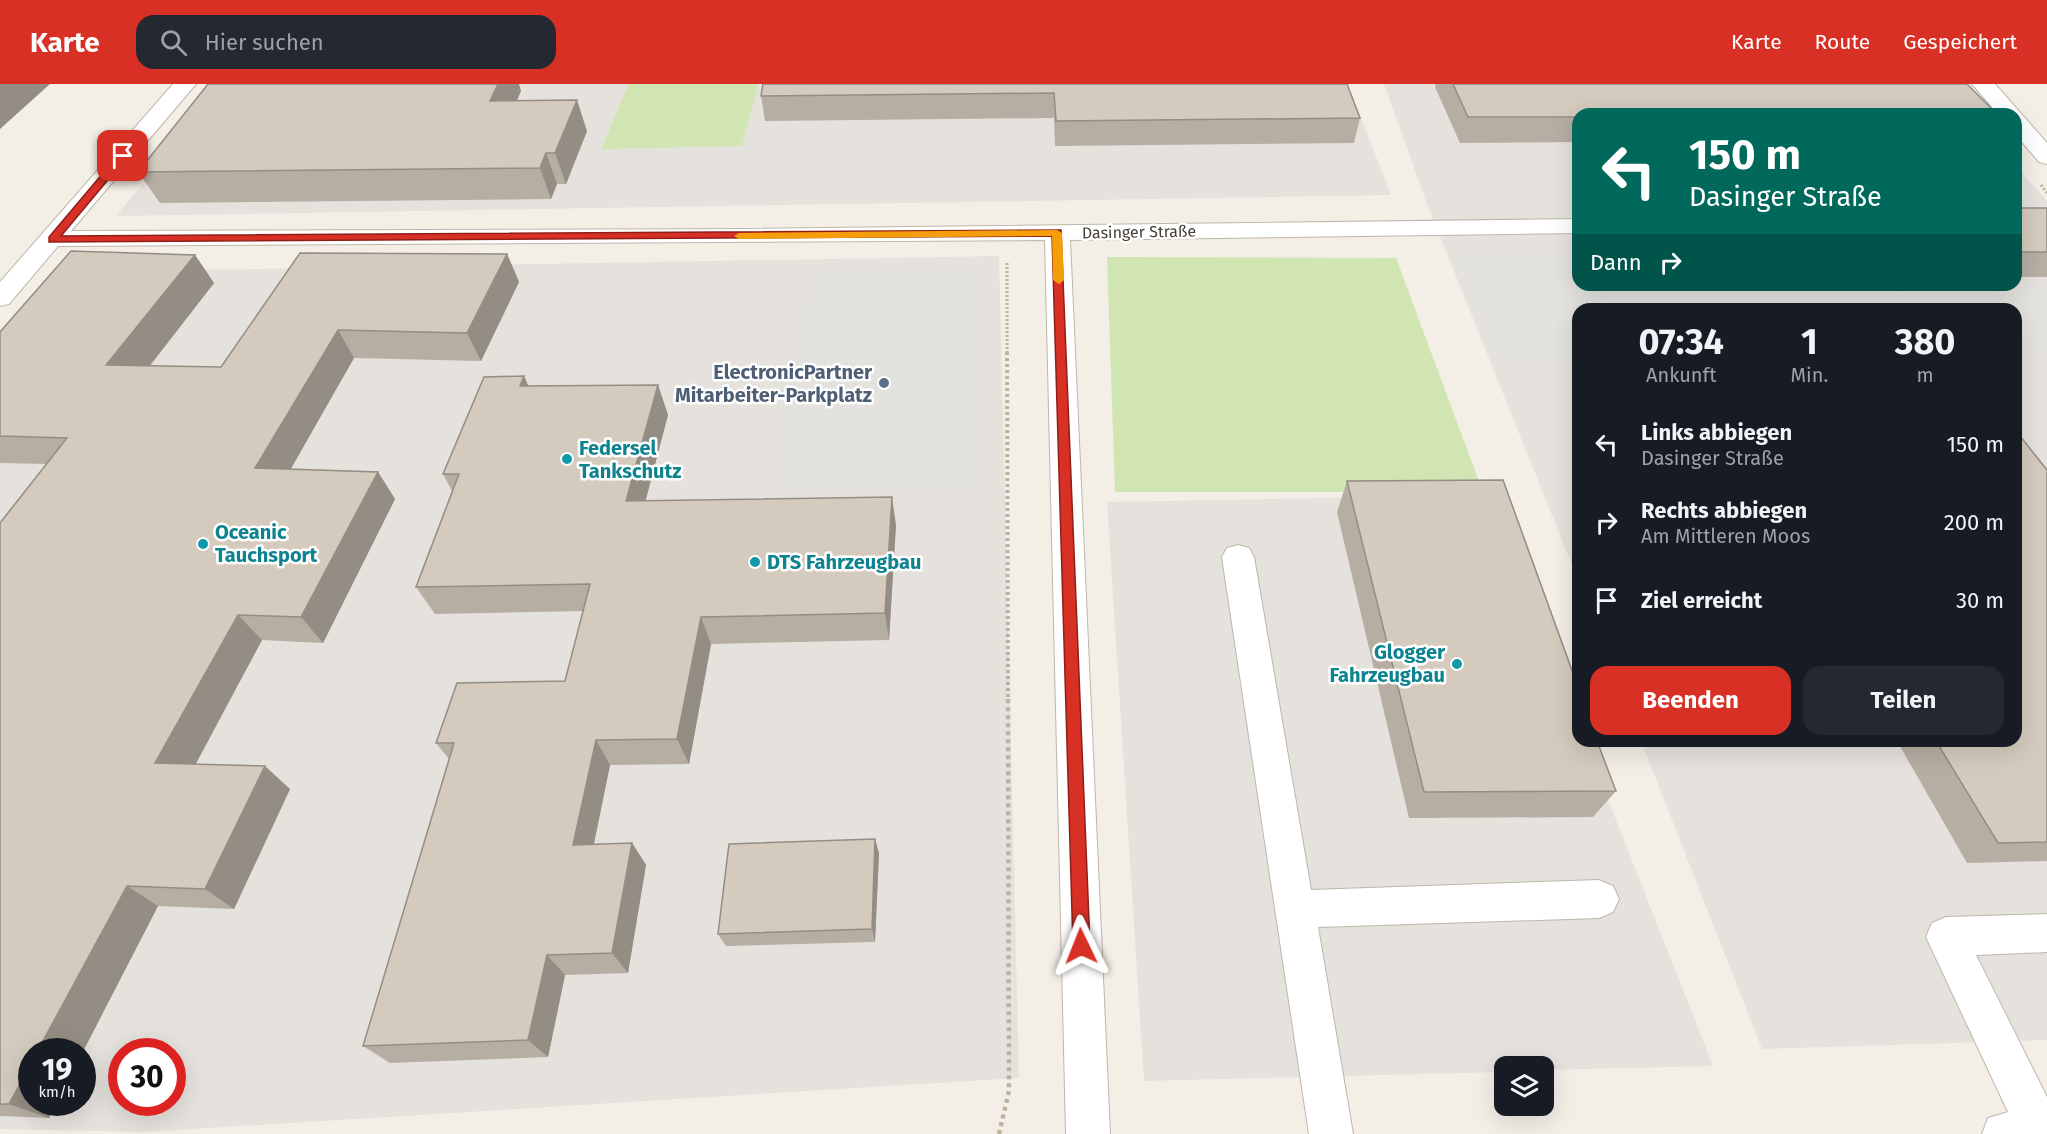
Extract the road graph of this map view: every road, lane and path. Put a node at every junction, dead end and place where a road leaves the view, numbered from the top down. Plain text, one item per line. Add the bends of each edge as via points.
1 (185, 84) edge
2 (1983, 84) edge
3 (2005, 108) edge
4 (2022, 127) edge
5 (2047, 158) edge
6 (1572, 226) edge
7 (1057, 233) junction
8 (52, 239) junction
9 (1007, 254) dead end
10 (0, 298) edge
11 (1238, 557) dead end
12 (1599, 899) dead end
13 (1295, 909) junction
14 (2047, 933) edge
15 (2034, 1133) edge
16 (999, 1134) edge
17 (1088, 1134) edge
18 (1331, 1134) edge

1 - 8 street
2 - 3 street
4 - 5 street
6 - 7 street, Dasinger Straße
7 - 8 street, Dasinger Straße
7 - 17 street
8 - 10 street
9 - 16 path via 1009,1091
11 - 13 street
12 - 13 street
13 - 18 street
14 - 15 street via 1946,937

